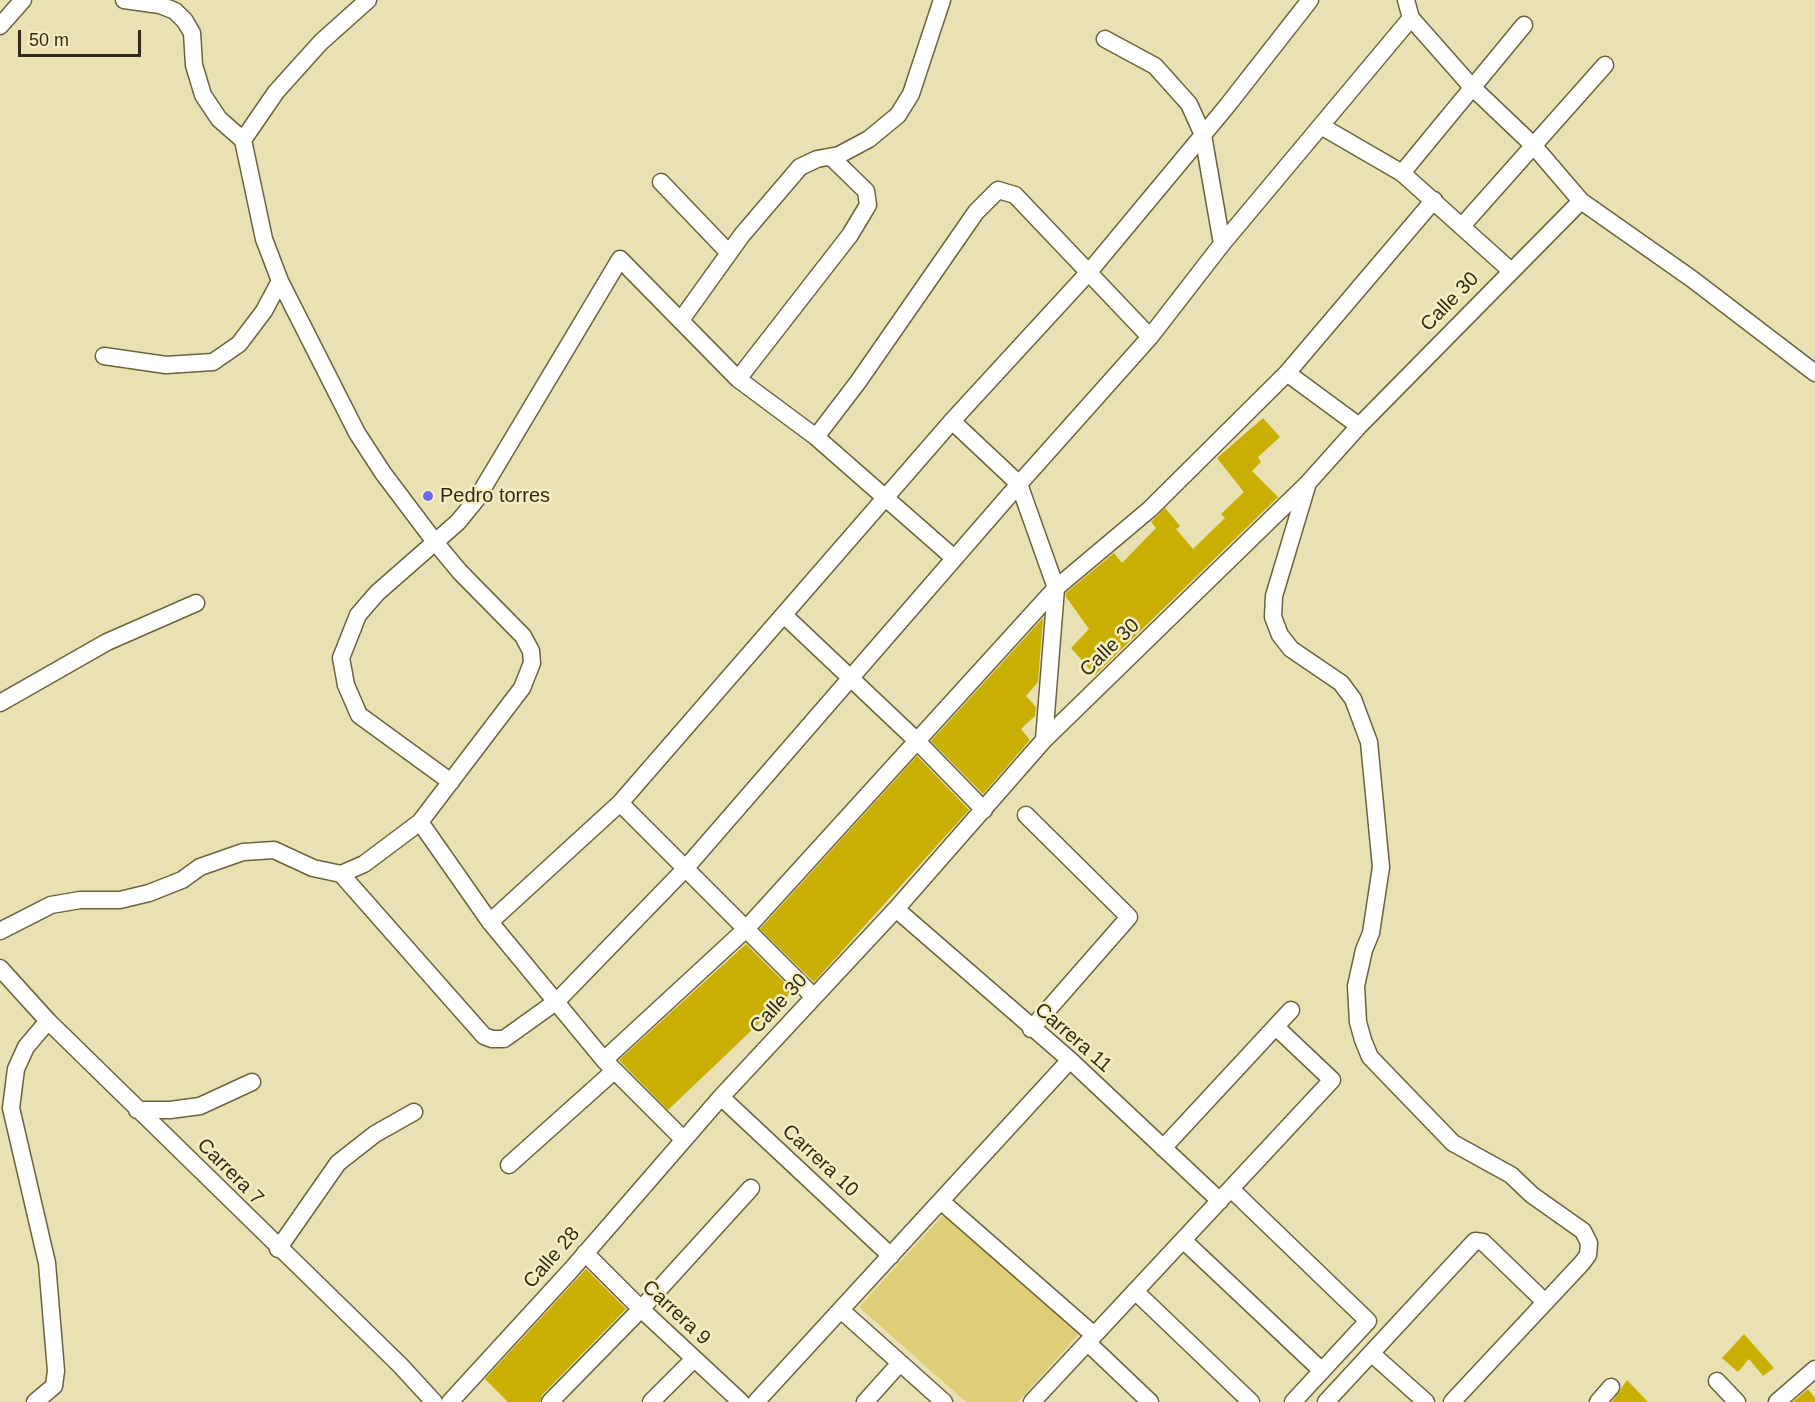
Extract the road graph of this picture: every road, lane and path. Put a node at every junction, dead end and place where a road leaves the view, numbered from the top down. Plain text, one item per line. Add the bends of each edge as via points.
1 (23, 0) edge
2 (124, 0) edge
3 (369, 0) edge
4 (942, 0) edge
5 (1310, 0) edge
6 (1406, 0) edge
7 (1411, 18) junction
8 (1524, 25) dead end
9 (0, 26) edge
10 (1104, 39) dead end
11 (1605, 65) dead end
12 (1471, 86) junction
13 (1321, 126) junction
14 (1203, 135) junction
15 (243, 140) junction
16 (1533, 145) junction
17 (832, 158) junction
18 (1402, 173) junction
19 (661, 183) dead end
20 (1434, 200) junction
21 (1581, 201) junction
22 (1462, 226) junction
23 (1222, 244) junction
24 (729, 253) junction
25 (1510, 270) junction
26 (1089, 272) junction
27 (280, 280) junction
28 (681, 320) junction
29 (1150, 337) junction
30 (104, 356) dead end
31 (1287, 373) junction
32 (1815, 373) edge
33 (738, 379) junction
34 (952, 421) junction
35 (1359, 426) junction
36 (816, 437) junction
37 (1018, 484) junction
38 (1307, 484) junction
39 (885, 496) junction
40 (435, 542) junction
41 (954, 558) junction
42 (1056, 588) junction
43 (196, 603) dead end
44 (785, 616) junction
45 (851, 678) junction
46 (0, 703) edge
47 (916, 740) junction
48 (1044, 740) junction
49 (451, 782) junction
50 (620, 804) junction
51 (984, 810) junction
52 (1026, 815) dead end
53 (420, 822) junction
54 (684, 870) junction
55 (341, 874) junction
56 (896, 909) junction
57 (490, 922) junction
58 (746, 929) junction
59 (0, 931) edge
60 (0, 968) edge
61 (814, 997) junction
62 (557, 1001) junction
63 (1291, 1010) dead end
64 (48, 1021) junction
65 (1276, 1027) junction
66 (1031, 1029) junction
67 (1070, 1060) junction
68 (609, 1065) junction
69 (252, 1082) dead end
70 (721, 1097) junction
71 (137, 1110) junction
72 (414, 1112) dead end
73 (683, 1139) junction
74 (1163, 1148) junction
75 (509, 1166) dead end
76 (751, 1188) dead end
77 (1225, 1195) junction
78 (942, 1202) junction
79 (1183, 1240) junction
80 (278, 1249) junction
81 (585, 1253) junction
82 (891, 1256) junction
83 (1135, 1291) junction
84 (1545, 1302) junction
85 (640, 1309) junction
86 (842, 1311) junction
87 (1091, 1339) junction
88 (1371, 1353) junction
89 (694, 1359) junction
90 (900, 1363) junction
91 (1815, 1369) edge
92 (1322, 1371) junction
93 (1717, 1381) dead end
94 (1611, 1388) dead end
95 (1035, 1401) edge
96 (34, 1402) edge
97 (434, 1402) edge
98 (450, 1402) edge
99 (550, 1402) edge
100 (651, 1402) edge
101 (741, 1402) edge
102 (756, 1402) edge
103 (865, 1402) edge
104 (944, 1402) edge
105 (1150, 1402) edge
106 (1251, 1402) edge
107 (1293, 1402) edge
108 (1326, 1402) edge
109 (1426, 1402) edge
110 (1452, 1402) edge
111 (1598, 1402) edge
112 (1737, 1402) edge
113 (1777, 1402) edge

1 - 9 street
2 - 15 street via 160,5 175,11 185,21 192,33 194,65 203,95 219,118
3 - 15 street via 321,42 276,92
4 - 17 street via 911,94 898,115 869,139
5 - 14 street
6 - 7 street
7 - 12 street
7 - 13 street
8 - 12 street
10 - 14 street via 1155,66 1189,104
11 - 16 street
12 - 16 street
12 - 18 street
13 - 18 street
13 - 23 street
14 - 23 street
14 - 26 street
15 - 27 street via 264,239
16 - 21 street
16 - 22 street
17 - 24 street via 817,159 800,167
17 - 33 street via 866,191 868,205 850,235
18 - 20 street
19 - 24 street
20 - 22 street
20 - 31 street
21 - 25 street, Calle 30
21 - 32 street
22 - 25 street
23 - 29 street
24 - 28 street
25 - 35 street, Calle 30
26 - 29 street
26 - 34 street
26 - 36 street via 1015,195 998,190 976,212
27 - 30 street via 264,311 239,344 213,362 166,365
27 - 40 street via 357,433
28 - 33 street
28 - 40 street via 620,259 476,500
29 - 37 street
31 - 35 street
31 - 42 street via 1150,509
33 - 36 street
34 - 37 street
34 - 39 street
35 - 38 street, Calle 30
36 - 39 street
37 - 41 street
37 - 42 street
38 - 48 street, Calle 30
38 - 84 street via 1274,596 1273,617 1291,650 1341,683 1353,699 1369,742 1381,867 1371,933 1356,986 1363,1040 1370,1057 1453,1143 1511,1175 1587,1237 1586,1259
39 - 41 street
39 - 44 street
40 - 49 street via 523,636 532,663 522,688
40 - 49 street via 358,615 341,658 346,685 359,716
41 - 45 street
42 - 47 street
42 - 48 street
43 - 46 street via 107,642
44 - 45 street
44 - 50 street
45 - 47 street
45 - 54 street
47 - 51 street
47 - 58 street
48 - 51 street, Calle 30
49 - 53 street
50 - 54 street
50 - 57 street
51 - 56 street, Calle 30
52 - 66 street via 1129,917
53 - 55 street via 364,864
53 - 57 street
54 - 58 street
54 - 62 street
55 - 59 street via 313,868 274,850 243,852 200,867 182,880 149,893 120,900 51,905
55 - 62 street via 484,1036 504,1039
56 - 61 street, Calle 30
56 - 66 street, Carrera 11
57 - 62 street
58 - 61 street
58 - 68 street
60 - 64 street, Carrera 7
61 - 70 street, Calle 30
62 - 68 street
63 - 65 street
64 - 71 street, Carrera 7
64 - 96 street via 26,1047 16,1069 11,1108 47,1263 56,1371 54,1386
65 - 74 street
65 - 77 street via 1332,1080
66 - 67 street, Carrera 11
67 - 74 street, Carrera 11
67 - 78 street
68 - 73 street
68 - 75 street
69 - 71 street via 200,1106
70 - 73 street, Calle 30
70 - 82 street, Carrera 10
71 - 80 street, Carrera 7
72 - 80 street via 375,1134 338,1163
73 - 81 street, Calle 28
74 - 77 street, Carrera 11
76 - 85 street
77 - 79 street
77 - 92 street, Carrera 11 via 1368,1321
78 - 82 street
78 - 87 street
79 - 83 street
79 - 92 street
80 - 97 street, Carrera 7
81 - 85 street, Carrera 9
81 - 98 street, Calle 28
82 - 86 street
83 - 87 street
83 - 106 street
84 - 88 street via 1483,1242 1475,1241
84 - 110 street
85 - 89 street, Carrera 9
85 - 99 street
86 - 90 street
86 - 102 street
87 - 95 street
87 - 105 street
88 - 108 street
88 - 109 street
89 - 100 street
89 - 101 street, Carrera 9
90 - 103 street
90 - 104 street
91 - 113 street
92 - 107 street
93 - 112 street
94 - 111 street

